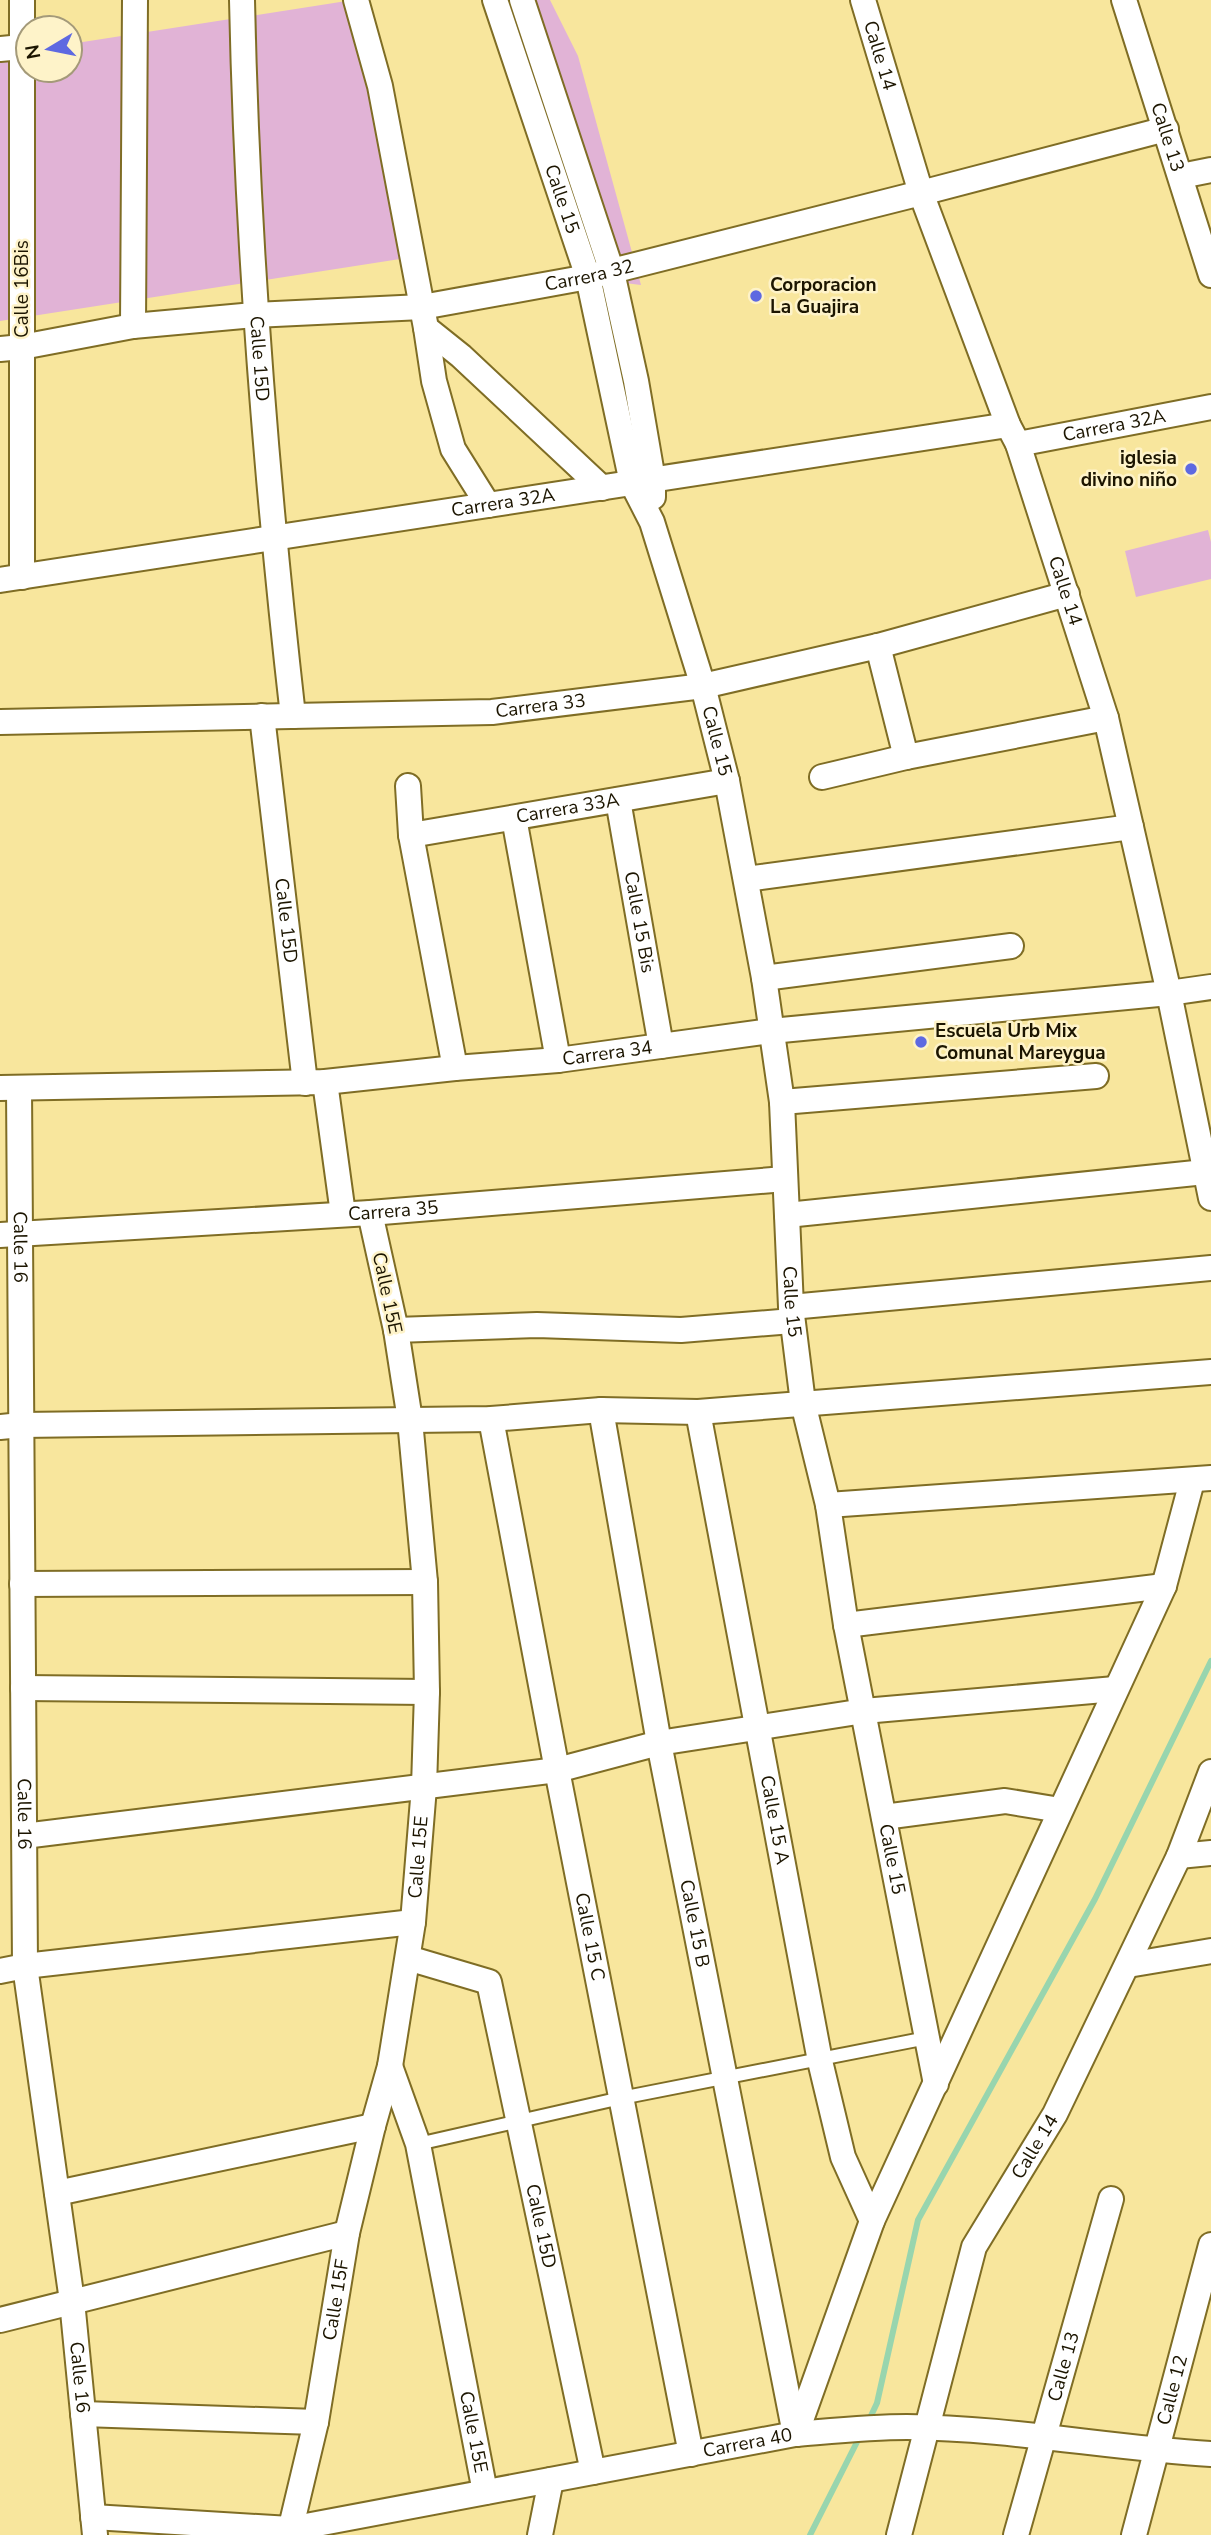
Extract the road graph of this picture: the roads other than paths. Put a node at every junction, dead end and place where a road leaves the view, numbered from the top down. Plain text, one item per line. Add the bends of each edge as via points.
1 (22, 0) edge
2 (135, 0) edge
3 (242, 0) edge
4 (356, 0) edge
5 (495, 0) edge
6 (522, 0) edge
7 (863, 0) edge
8 (1124, 0) edge
9 (11, 48) edge
10 (1167, 129) junction
11 (1211, 170) edge
12 (1181, 176) junction
13 (921, 194) junction
14 (600, 275) junction
15 (1211, 275) edge
16 (254, 315) junction
17 (424, 317) junction
18 (133, 326) junction
19 (11, 348) edge
20 (1211, 407) edge
21 (1013, 435) junction
22 (643, 481) junction
23 (602, 488) junction
24 (488, 505) junction
25 (273, 538) junction
26 (11, 579) edge
27 (1067, 594) junction
28 (878, 646) junction
29 (703, 686) junction
30 (262, 716) junction
31 (293, 716) junction
32 (1105, 718) junction
33 (0, 722) edge
34 (906, 757) junction
35 (822, 776) dead end
36 (727, 781) junction
37 (408, 786) dead end
38 (618, 800) junction
39 (514, 818) junction
40 (1131, 827) junction
41 (411, 835) junction
42 (746, 879) junction
43 (1011, 946) dead end
44 (764, 978) junction
45 (1211, 987) edge
46 (1169, 993) junction
47 (771, 1031) junction
48 (661, 1046) junction
49 (558, 1060) junction
50 (456, 1068) junction
51 (1096, 1076) dead end
52 (315, 1083) junction
53 (9, 1088) edge
54 (782, 1102) junction
55 (1205, 1172) junction
56 (785, 1179) junction
57 (1211, 1199) edge
58 (370, 1213) junction
59 (343, 1214) junction
60 (787, 1214) junction
61 (10, 1235) edge
62 (1211, 1268) edge
63 (792, 1314) junction
64 (396, 1330) junction
65 (1211, 1372) edge
66 (803, 1404) junction
67 (601, 1410) junction
68 (698, 1412) junction
69 (491, 1419) junction
70 (410, 1420) junction
71 (11, 1426) edge
72 (1201, 1479) edge
73 (828, 1505) junction
74 (425, 1582) junction
75 (22, 1584) junction
76 (1164, 1586) junction
77 (846, 1625) junction
78 (23, 1688) junction
79 (1115, 1689) junction
80 (427, 1692) junction
81 (864, 1711) junction
82 (756, 1727) junction
83 (659, 1743) junction
84 (557, 1770) junction
85 (1211, 1772) edge
86 (425, 1787) junction
87 (1060, 1810) junction
88 (884, 1817) junction
89 (24, 1836) junction
90 (1211, 1853) edge
91 (1179, 1856) junction
92 (413, 1922) junction
93 (1211, 1951) edge
94 (408, 1958) junction
95 (1128, 1965) junction
96 (25, 1966) junction
97 (0, 1971) edge
98 (927, 2038) junction
99 (820, 2061) junction
100 (390, 2066) junction
101 (725, 2079) junction
102 (936, 2084) junction
103 (621, 2098) junction
104 (519, 2122) junction
105 (373, 2126) junction
106 (418, 2144) junction
107 (57, 2193) junction
108 (1111, 2199) dead end
109 (872, 2221) junction
110 (347, 2233) junction
111 (1211, 2245) edge
112 (72, 2301) junction
113 (0, 2320) edge
114 (83, 2414) junction
115 (316, 2422) junction
116 (916, 2427) junction
117 (795, 2434) junction
118 (1044, 2437) junction
119 (1155, 2451) junction
120 (691, 2454) junction
121 (1211, 2454) edge
122 (593, 2472) junction
123 (551, 2480) junction
124 (485, 2492) junction
125 (94, 2526) edge
126 (290, 2532) edge
127 (540, 2535) edge
128 (899, 2535) edge
129 (1016, 2535) edge
130 (1134, 2535) edge

1 - 9 street, Calle 16Bis
2 - 18 street
3 - 16 street, Calle 15D
4 - 17 street via 380,86
5 - 14 street, Calle 15
6 - 14 street, Calle 15
7 - 13 street, Calle 14
8 - 10 street, Calle 13
9 - 19 street, Calle 16Bis
10 - 12 street, Calle 13
10 - 13 street, Carrera 32
11 - 12 street
12 - 15 street, Calle 13
13 - 14 street, Carrera 32
13 - 21 street, Calle 14
14 - 17 street, Carrera 32
14 - 22 street, Calle 15
16 - 17 street, Carrera 32
16 - 18 street, Carrera 32
16 - 25 street, Calle 15D
17 - 23 street
17 - 24 street via 434,381 453,449
18 - 19 street, Carrera 32
19 - 26 street, Calle 16Bis
20 - 21 street, Carrera 32A
21 - 22 street, Carrera 32A
21 - 27 street, Calle 14
22 - 23 street, Carrera 32A
22 - 29 street, Calle 15
23 - 24 street, Carrera 32A
24 - 25 street, Carrera 32A
25 - 26 street, Carrera 32A
25 - 31 street, Calle 15D
27 - 28 street, Carrera 33
27 - 32 street, Calle 14
28 - 29 street, Carrera 33
28 - 34 street
29 - 31 street, Carrera 33 via 492,712
29 - 36 street, Calle 15
30 - 31 street, Carrera 33
30 - 33 street, Carrera 33
30 - 52 street, Calle 15D
32 - 34 street
32 - 40 street, Calle 14
34 - 35 street
36 - 38 street, Carrera 33A
36 - 42 street, Calle 15
37 - 41 street
38 - 39 street, Carrera 33A
38 - 48 street, Calle 15 Bis
39 - 41 street, Carrera 33A
39 - 49 street
40 - 42 street
40 - 46 street, Calle 14
41 - 50 street
42 - 44 street, Calle 15
43 - 44 street
44 - 47 street, Calle 15
45 - 46 street, Carrera 34
46 - 47 street, Carrera 34
46 - 55 street, Calle 14
47 - 48 street, Carrera 34
47 - 54 street, Calle 15
48 - 49 street, Carrera 34
49 - 50 street, Carrera 34
50 - 52 street, Carrera 34
51 - 54 street
52 - 53 street, Carrera 34
52 - 59 street, Calle 15D
53 - 61 street, Calle 16
54 - 56 street, Calle 15
55 - 57 street, Calle 14
55 - 60 street
56 - 58 street, Carrera 35
56 - 60 street, Calle 15
58 - 59 street, Carrera 35
58 - 64 street, Calle 15E
59 - 61 street, Carrera 35
60 - 63 street, Calle 15
61 - 71 street, Calle 16
62 - 63 street
63 - 64 street via 681,1330 537,1325
63 - 66 street, Calle 15
64 - 70 street, Calle 15E
65 - 66 street
66 - 68 street
66 - 73 street, Calle 15
67 - 68 street
67 - 69 street
67 - 83 street, Calle 15 B
68 - 82 street, Calle 15 A
69 - 70 street
69 - 84 street, Calle 15 C
70 - 71 street
70 - 74 street, Calle 15E
71 - 75 street, Calle 16
72 - 73 street
72 - 76 street
73 - 77 street, Calle 15
74 - 75 street
74 - 80 street, Calle 15E
75 - 78 street, Calle 16
76 - 77 street
76 - 79 street
77 - 81 street, Calle 15
78 - 80 street
78 - 89 street, Calle 16
79 - 81 street
79 - 87 street
80 - 86 street, Calle 15E
81 - 82 street
81 - 88 street, Calle 15
82 - 83 street
82 - 99 street, Calle 15 A
83 - 84 street
83 - 101 street, Calle 15 B
84 - 86 street
84 - 103 street, Calle 15 C
85 - 91 street, Calle 14
86 - 89 street
86 - 92 street, Calle 15E
87 - 88 street via 1005,1801
87 - 102 street
88 - 98 street, Calle 15
89 - 96 street, Calle 16
90 - 91 street
91 - 95 street, Calle 14
92 - 94 street, Calle 15E
92 - 96 street
93 - 95 street
94 - 100 street, Calle 15E
94 - 104 street, Calle 15D via 489,1982
95 - 116 street, Calle 14 via 1055,2114 974,2248
96 - 97 street
96 - 107 street, Calle 16
98 - 99 lane
98 - 102 street, Calle 15
99 - 101 lane
99 - 109 street, Calle 15 A via 843,2157
100 - 105 street, Calle 15F
100 - 106 street, Calle 15E
101 - 103 lane
101 - 117 street, Calle 15 B
102 - 109 street
103 - 104 lane
103 - 120 street, Calle 15 C
104 - 106 lane
104 - 122 street, Calle 15D
105 - 107 street
105 - 110 street, Calle 15F
106 - 124 street, Calle 15E
107 - 112 street, Calle 16
108 - 118 street, Calle 13
109 - 117 street
110 - 112 street
110 - 115 street, Calle 15F
111 - 119 street, Calle 12
112 - 113 street
112 - 114 street, Calle 16
114 - 115 street
114 - 125 street, Calle 16
115 - 126 street, Calle 15F
116 - 117 street, Carrera 40
116 - 118 street, Carrera 40
116 - 128 street, Calle 14
117 - 120 street, Carrera 40
118 - 119 street, Carrera 40
118 - 129 street, Calle 13
119 - 121 street, Carrera 40
119 - 130 street, Calle 12
120 - 122 street, Carrera 40
122 - 123 street, Carrera 40
123 - 124 street, Carrera 40
123 - 127 street
124 - 126 street, Carrera 40
125 - 126 street, Carrera 40

